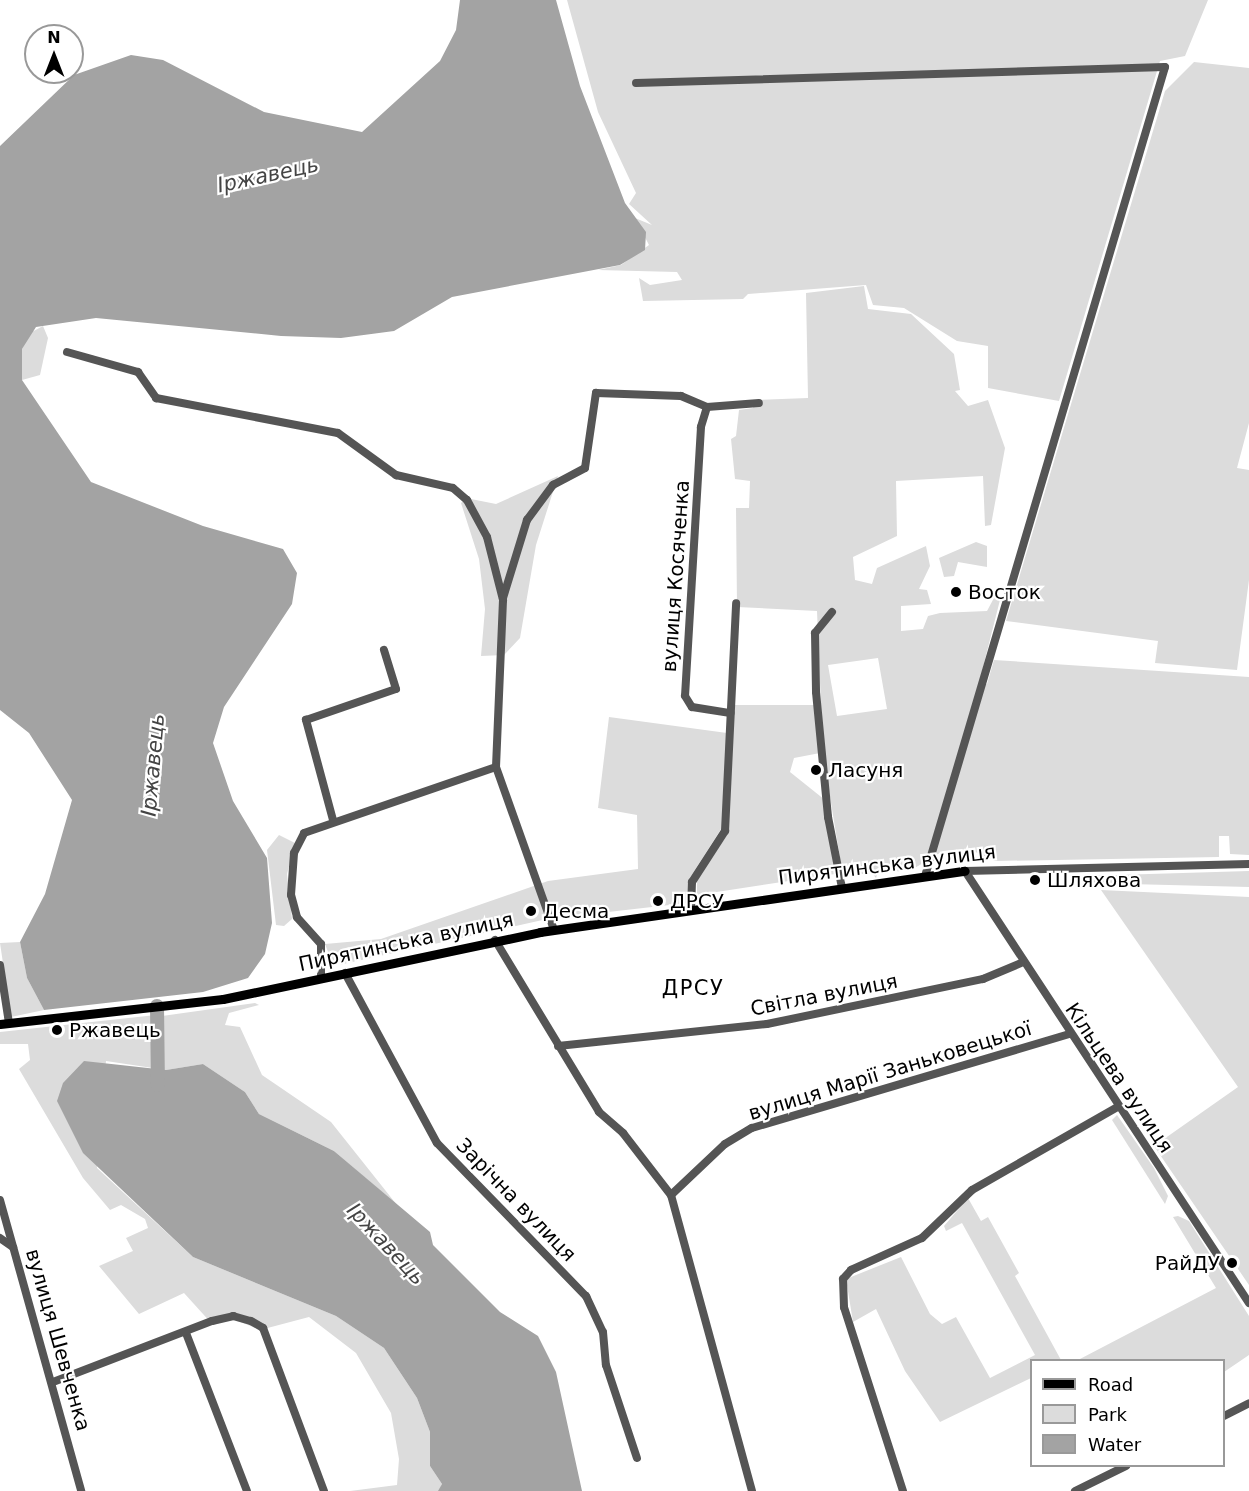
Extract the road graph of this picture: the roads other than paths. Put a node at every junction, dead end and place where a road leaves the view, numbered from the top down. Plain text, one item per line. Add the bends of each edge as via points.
1 (636, 83) dead end
2 (67, 352) dead end
3 (759, 404) dead end
4 (707, 407) junction
5 (502, 600) junction
6 (735, 603) dead end
7 (832, 612) dead end
8 (384, 650) dead end
9 (731, 713) junction
10 (496, 767) junction
11 (333, 820) junction
12 (1249, 864) edge
13 (965, 871) junction
14 (925, 876) junction
15 (842, 888) junction
16 (691, 909) junction
17 (554, 930) junction
18 (495, 940) junction
19 (1021, 963) junction
20 (0, 966) edge
21 (345, 972) junction
22 (321, 979) junction
23 (5, 1024) edge
24 (1069, 1034) junction
25 (558, 1046) junction
26 (1119, 1106) junction
27 (671, 1196) junction
28 (0, 1200) edge
29 (0, 1238) edge
30 (14, 1248) junction
31 (1249, 1303) edge
32 (186, 1333) junction
33 (53, 1382) junction
34 (1249, 1402) edge
35 (1225, 1415) edge
36 (638, 1458) dead end
37 (1124, 1467) edge
38 (81, 1491) edge
39 (247, 1491) edge
40 (324, 1491) edge
41 (752, 1491) edge
42 (903, 1491) edge
43 (1075, 1491) edge

1 - 14 street via 1165,67
2 - 5 street via 138,372 156,398 338,433 396,475 453,488 482,526
3 - 4 street
4 - 5 street via 681,396 596,393 585,468 553,485 528,520
4 - 9 street, вулиця Косяченка via 701,427 685,696 692,707
5 - 10 street
6 - 9 street
7 - 15 street via 815,633 816,692 828,817
8 - 11 street via 396,689 306,720
9 - 16 street via 725,831 692,882
10 - 11 street
10 - 17 street
11 - 22 street via 304,833 290,874 297,917 321,944
12 - 13 street, Пирятинська вулиця
13 - 14 main road, Пирятинська вулиця
13 - 19 street, Кільцева вулиця
14 - 15 main road, Пирятинська вулиця
15 - 16 main road, Пирятинська вулиця
16 - 17 main road, Пирятинська вулиця
17 - 18 main road, Пирятинська вулиця
18 - 21 main road, Пирятинська вулиця
18 - 25 street
19 - 24 street, Кільцева вулиця
19 - 25 street, Світла вулиця via 983,979 777,1022
20 - 23 street
21 - 22 main road, Пирятинська вулиця
21 - 36 street, Зарічна вулиця via 437,1143 586,1296 603,1332 606,1365
22 - 23 main road, Пирятинська вулиця via 134,1011
24 - 26 street, Кільцева вулиця
24 - 27 street, вулиця Марії Заньковецької via 752,1128 724,1144
25 - 27 street via 599,1112 623,1133
26 - 31 street, Кільцева вулиця
26 - 42 street via 972,1190 922,1238 850,1270 843,1279 844,1307
27 - 41 street
28 - 30 street, вулиця Шевченка
29 - 30 street
30 - 33 street, вулиця Шевченка
32 - 33 street
32 - 39 street
32 - 40 street via 233,1316 263,1328
33 - 38 street, вулиця Шевченка
34 - 35 street
37 - 43 street

